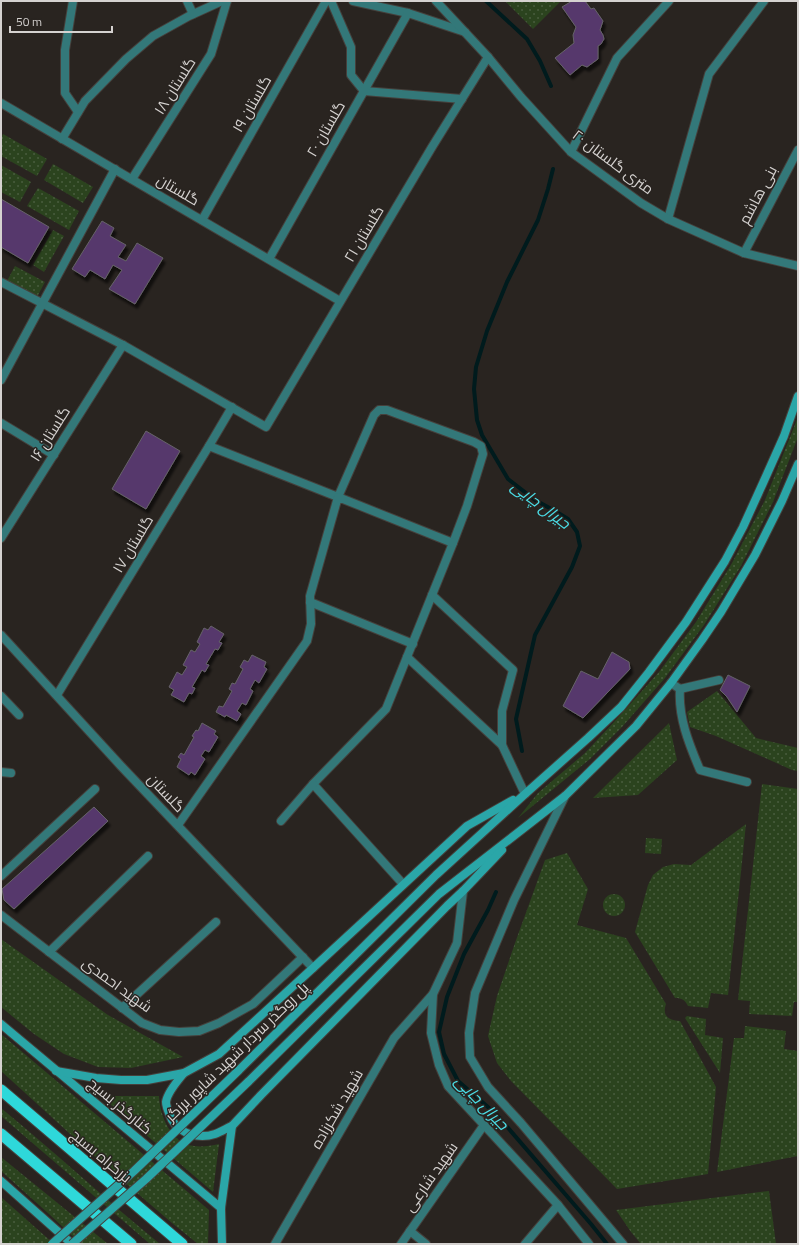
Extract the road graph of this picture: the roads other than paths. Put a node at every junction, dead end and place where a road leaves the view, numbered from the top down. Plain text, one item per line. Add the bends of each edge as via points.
1 (72, 1) edge
2 (187, 1) edge
3 (222, 1) edge
4 (227, 1) edge
5 (326, 1) edge
6 (331, 1) edge
7 (353, 1) edge
8 (436, 1) edge
9 (669, 1) edge
10 (764, 1) edge
11 (408, 13) junction
12 (194, 14) junction
13 (465, 32) junction
14 (488, 57) junction
15 (364, 91) junction
16 (462, 99) junction
17 (2, 104) edge
18 (78, 112) junction
19 (62, 139) junction
20 (798, 150) edge
21 (571, 152) junction
22 (114, 169) junction
23 (132, 179) junction
24 (668, 219) junction
25 (202, 220) junction
26 (744, 253) junction
27 (269, 259) junction
28 (798, 266) edge
29 (1, 282) edge
30 (340, 301) junction
31 (42, 304) junction
32 (124, 345) junction
33 (1, 380) edge
34 (798, 396) edge
35 (232, 407) junction
36 (1, 423) edge
37 (209, 446) junction
38 (54, 455) junction
39 (798, 464) edge
40 (338, 497) junction
41 (1, 538) edge
42 (453, 543) junction
43 (432, 595) junction
44 (310, 602) junction
45 (1, 635) edge
46 (413, 644) junction
47 (407, 657) junction
48 (720, 680) dead end
49 (671, 683) junction
50 (680, 689) junction
51 (57, 695) junction
52 (1, 696) edge
53 (19, 715) dead end
54 (502, 746) junction
55 (1, 772) edge
56 (11, 773) dead end
57 (747, 782) dead end
58 (313, 784) junction
59 (95, 789) dead end
60 (525, 794) junction
61 (564, 796) junction
62 (281, 821) dead end
63 (178, 825) junction
64 (519, 832) junction
65 (148, 856) dead end
66 (1, 876) edge
67 (403, 884) junction
68 (463, 892) junction
69 (1, 915) edge
70 (216, 922) dead end
71 (49, 952) junction
72 (303, 957) junction
73 (313, 968) junction
74 (433, 994) junction
75 (122, 1008) junction
76 (1, 1024) edge
77 (56, 1071) junction
78 (184, 1073) junction
79 (1, 1090) edge
80 (484, 1125) junction
81 (232, 1126) junction
82 (1, 1134) edge
83 (1, 1181) edge
84 (558, 1205) junction
85 (221, 1208) junction
86 (410, 1231) junction
87 (52, 1244) edge
88 (72, 1244) edge
89 (131, 1244) edge
90 (182, 1244) edge
91 (222, 1244) edge
92 (275, 1244) edge
93 (400, 1244) edge
94 (426, 1244) edge
95 (525, 1244) edge
96 (589, 1244) edge
97 (623, 1244) edge

1 - 18 street via 65,50 65,92
2 - 12 street
3 - 12 street
4 - 23 street, گلستان ۱۸ via 211,54
5 - 25 street, گلستان ۱۹
6 - 15 street via 351,48 351,75
7 - 11 street
8 - 13 street, ۲۰ متری گلستان
9 - 21 street via 617,58
10 - 24 street via 709,74
11 - 13 street
11 - 15 street, گلستان ۲۰
12 - 18 street via 153,36 85,101
13 - 14 street, ۲۰ متری گلستان
14 - 16 street, گلستان ۲۱
14 - 21 street, ۲۰ متری گلستان
15 - 16 street
15 - 27 street, گلستان ۲۰
16 - 30 street, گلستان ۲۱
17 - 19 street, گلستان
18 - 19 street
19 - 22 street, گلستان
20 - 26 street, بنی هاشم
21 - 24 street, ۲۰ متری گلستان via 641,203
22 - 23 street, گلستان
22 - 31 street
23 - 25 street, گلستان
24 - 26 street, ۲۰ متری گلستان
25 - 27 street, گلستان
26 - 28 street, ۲۰ متری گلستان
27 - 30 street, گلستان
29 - 31 street
30 - 35 street, گلستان ۲۱ via 266,427
31 - 32 street
31 - 33 street
32 - 35 street
32 - 38 street, گلستان ۱۶
34 - 60 main road via 784,436 743,527 725,561 686,622 621,707
35 - 37 street, گلستان ۱۷
36 - 38 street
37 - 40 street
37 - 51 street, گلستان ۱۷
38 - 41 street, گلستان ۱۶
39 - 49 main road via 756,554 721,612
40 - 42 street
40 - 42 street via 374,415 380,410 387,410 474,442 481,446 483,454
40 - 44 street
42 - 43 street
43 - 46 street
43 - 54 street via 512,670 502,711
44 - 46 street
44 - 63 street via 311,624 307,641
45 - 51 street, گلستان
46 - 47 street
47 - 54 street
47 - 58 street via 386,709
48 - 50 street
49 - 50 street
49 - 61 main road via 636,726
50 - 57 street via 679,700 686,735 700,770
51 - 63 street, گلستان
52 - 53 street
54 - 60 street
55 - 56 street
58 - 62 street
58 - 67 street
59 - 66 street
60 - 67 main road via 467,826
60 - 87 main road, پل روگذر سردار شهید شاپور برزگر, bridge via 436,875 134,1171
61 - 64 main road
61 - 97 street via 514,900 475,993 469,1033 470,1057 488,1087
63 - 72 street, گلستان
64 - 68 main road
64 - 88 main road, پل روگذر سردار شهید شاپور برزگر, bridge via 439,894 248,1082 146,1179
65 - 71 street
67 - 73 main road
68 - 74 street via 457,943
68 - 81 main road
69 - 71 street, شهید احمدی
70 - 75 street
71 - 75 street, شهید احمدی
72 - 73 street, گلستان
72 - 75 street, شهید احمدی via 253,1004 199,1031 160,1030 142,1023
73 - 78 main road via 219,1054
74 - 80 street via 431,1033 439,1065 448,1086
74 - 92 street, شهید شکرزاده via 394,1038
76 - 77 main road, کنارگذر بسیج
77 - 78 main road via 121,1080 147,1080
77 - 85 main road, کنارگذر بسیج
78 - 81 main road via 166,1102 175,1124 194,1136 216,1134
79 - 90 highway, بزرگراه بسیج
80 - 84 street
80 - 86 street, شهید شارعی
81 - 85 main road
82 - 89 highway
83 - 88 main road
84 - 95 street
84 - 96 street
85 - 91 main road
86 - 93 street, شهید شارعی
86 - 94 street

